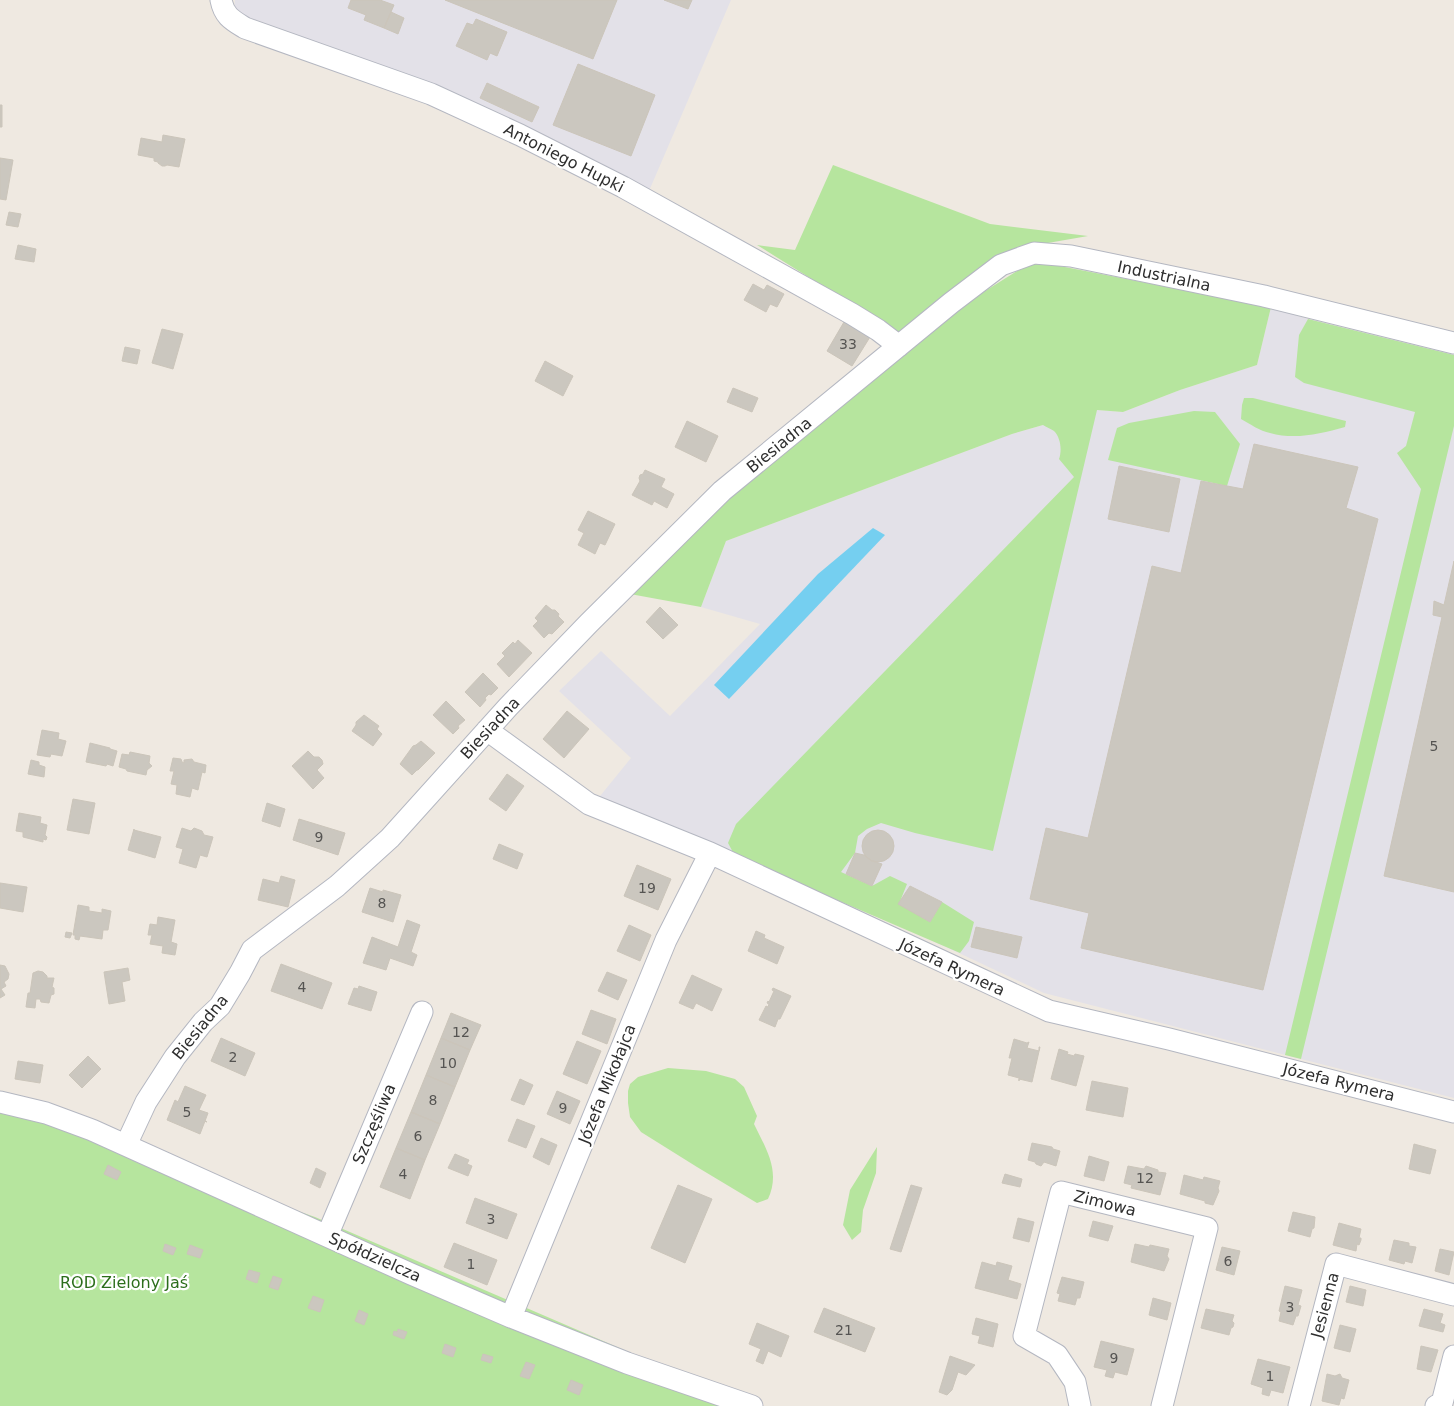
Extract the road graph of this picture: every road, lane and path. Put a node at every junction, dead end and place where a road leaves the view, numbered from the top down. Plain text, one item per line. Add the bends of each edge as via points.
1 (221, 0) edge
2 (1454, 344) edge
3 (899, 346) junction
4 (487, 730) junction
5 (710, 853) junction
6 (422, 1012) dead end
7 (0, 1102) edge
8 (1454, 1112) edge
9 (126, 1145) junction
10 (327, 1236) junction
11 (1454, 1295) edge
12 (511, 1317) junction
13 (1454, 1356) edge
14 (752, 1406) edge
15 (1080, 1406) edge
16 (1162, 1406) edge
17 (1299, 1406) edge
18 (1436, 1406) edge

1 - 3 street, Antoniego Hupki via 229,18 245,28 431,94 520,134 852,314
2 - 3 street, Industrialna via 1264,296 1071,256 1034,253 1001,265
3 - 4 street, Biesiadna via 722,491
4 - 5 street, Józefa Rymera via 589,804
4 - 9 street, Biesiadna via 390,838 337,886 252,950 220,1006 176,1057 146,1102
5 - 8 street, Józefa Rymera via 1049,1011
5 - 12 street, Józefa Mikołajca via 666,940
6 - 10 street, Szczęśliwa
7 - 9 street, Spółdzielcza via 46,1113
9 - 10 street, Spółdzielcza
10 - 12 street, Spółdzielcza
11 - 17 street, Jesienna via 1336,1264
12 - 14 street, Spółdzielcza via 627,1363
13 - 18 street via 1442,1403
15 - 16 street, Zimowa via 1075,1382 1057,1354 1024,1336 1061,1192 1207,1228

